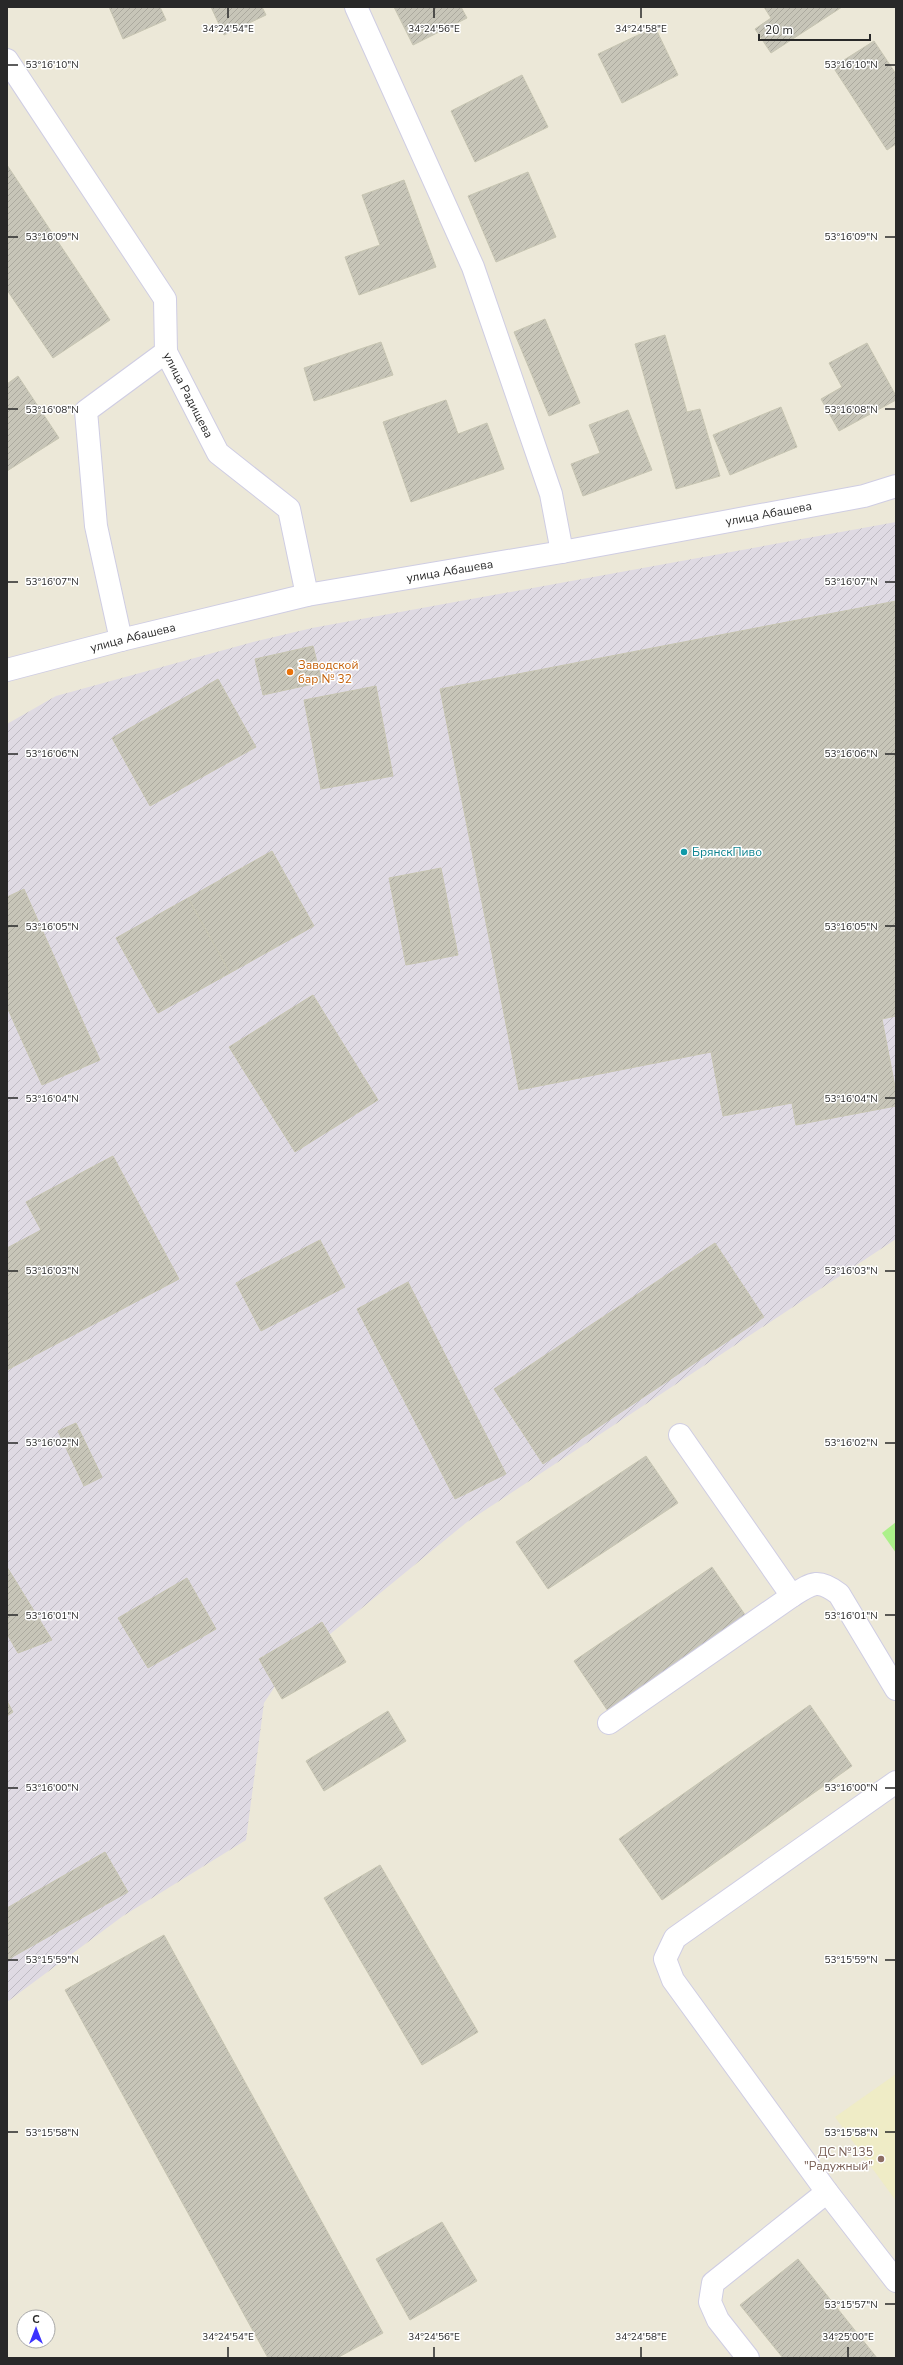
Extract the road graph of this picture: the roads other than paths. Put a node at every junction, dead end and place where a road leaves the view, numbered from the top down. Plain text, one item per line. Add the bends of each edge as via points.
1 (356, 7) edge
2 (7, 60) edge
3 (166, 352) junction
4 (896, 486) edge
5 (562, 552) junction
6 (307, 595) junction
7 (121, 640) junction
8 (7, 670) edge
9 (680, 1435) dead end
10 (792, 1596) junction
11 (896, 1689) edge
12 (609, 1724) dead end
13 (896, 1782) edge
14 (827, 2192) junction
15 (896, 2281) edge
16 (748, 2358) edge

1 - 5 street via 473,267 551,494
2 - 3 street, улица Радищева via 165,299
3 - 6 street, улица Радищева via 218,453 289,509
3 - 7 street via 86,411 96,526
4 - 5 street, улица Абашева via 864,496
5 - 6 street, улица Абашева
6 - 7 street, улица Абашева
7 - 8 street, улица Абашева
9 - 10 street
10 - 11 street via 809,1585 826,1584 840,1594
10 - 12 street
13 - 14 street via 675,1938 665,1958 673,1980
14 - 15 street
14 - 16 street via 713,2283 710,2302 718,2320

